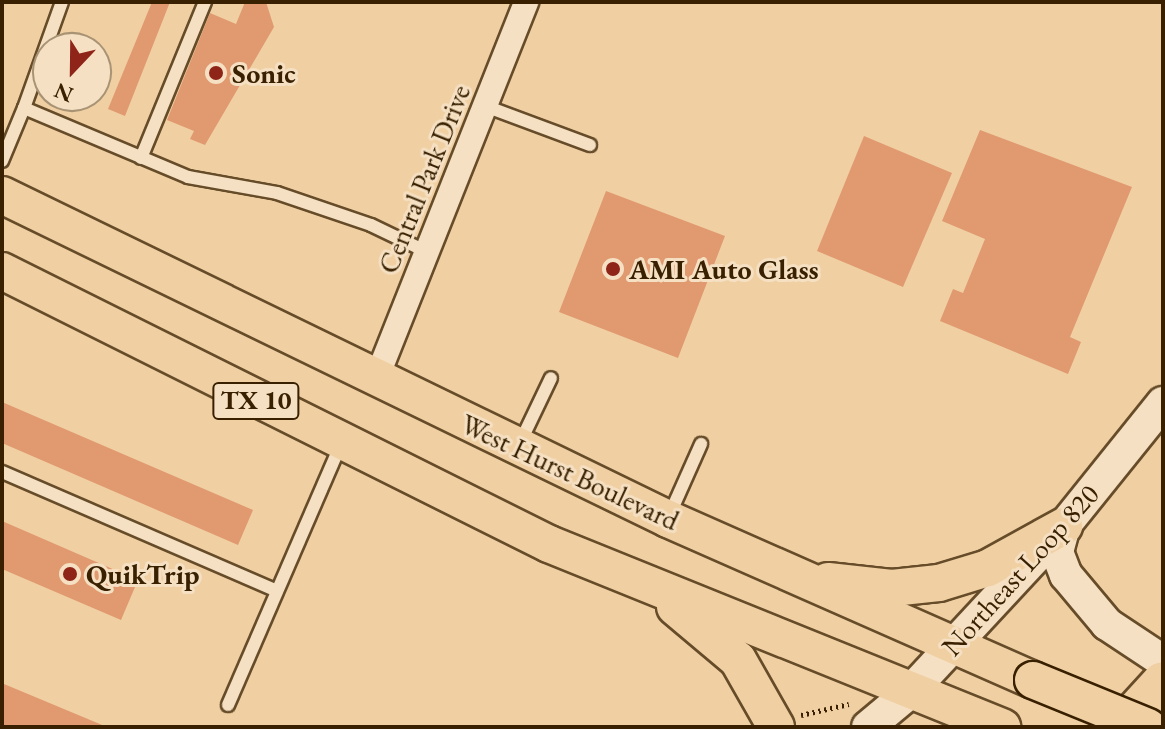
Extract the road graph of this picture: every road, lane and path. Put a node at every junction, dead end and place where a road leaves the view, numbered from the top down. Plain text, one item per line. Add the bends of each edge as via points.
1 (62, 2) edge
2 (205, 2) edge
3 (526, 2) edge
4 (485, 106) junction
5 (24, 108) junction
6 (590, 145) dead end
7 (141, 158) junction
8 (2, 161) edge
9 (2, 195) edge
10 (427, 252) junction
11 (2, 271) edge
12 (377, 377) junction
13 (551, 378) dead end
14 (1163, 403) edge
15 (341, 444) junction
16 (701, 444) dead end
17 (518, 448) junction
18 (2, 472) edge
19 (668, 519) junction
20 (1064, 526) junction
21 (782, 572) junction
22 (275, 590) junction
23 (656, 590) junction
24 (950, 649) junction
25 (1163, 661) edge
26 (1163, 683) edge
27 (910, 692) junction
28 (228, 705) dead end
29 (863, 715) edge
30 (786, 722) edge
31 (1002, 727) edge
32 (1123, 727) edge
33 (1148, 727) edge

1 - 5 lane
2 - 7 lane
3 - 4 street, Central Park Drive
4 - 6 lane
4 - 10 street, Central Park Drive
5 - 7 lane
5 - 8 lane
7 - 10 lane via 188,177 326,208
9 - 12 main road, West Hurst Boulevard / TX 10
10 - 12 street, Central Park Drive
11 - 15 main road, TX 10
12 - 17 main road, West Hurst Boulevard / TX 10
13 - 17 lane
14 - 20 main road, Northeast Loop 820
15 - 22 lane
15 - 23 main road, TX 10
16 - 19 lane
17 - 19 main road, West Hurst Boulevard / TX 10
18 - 22 lane
19 - 21 main road, West Hurst Boulevard / TX 10
20 - 21 main road via 988,568 936,584 868,587
20 - 24 main road, Northeast Loop 820
20 - 25 main road via 1057,552 1066,575 1107,624
21 - 24 main road, West Hurst Boulevard / TX 10
22 - 28 lane
23 - 27 main road, TX 10
23 - 30 main road via 738,660
24 - 27 main road, Northeast Loop 820
24 - 33 main road, West Hurst Boulevard, bridge
26 - 32 highway
27 - 29 main road, Northeast Loop 820
27 - 31 main road, TX 10
29 - 30 path

